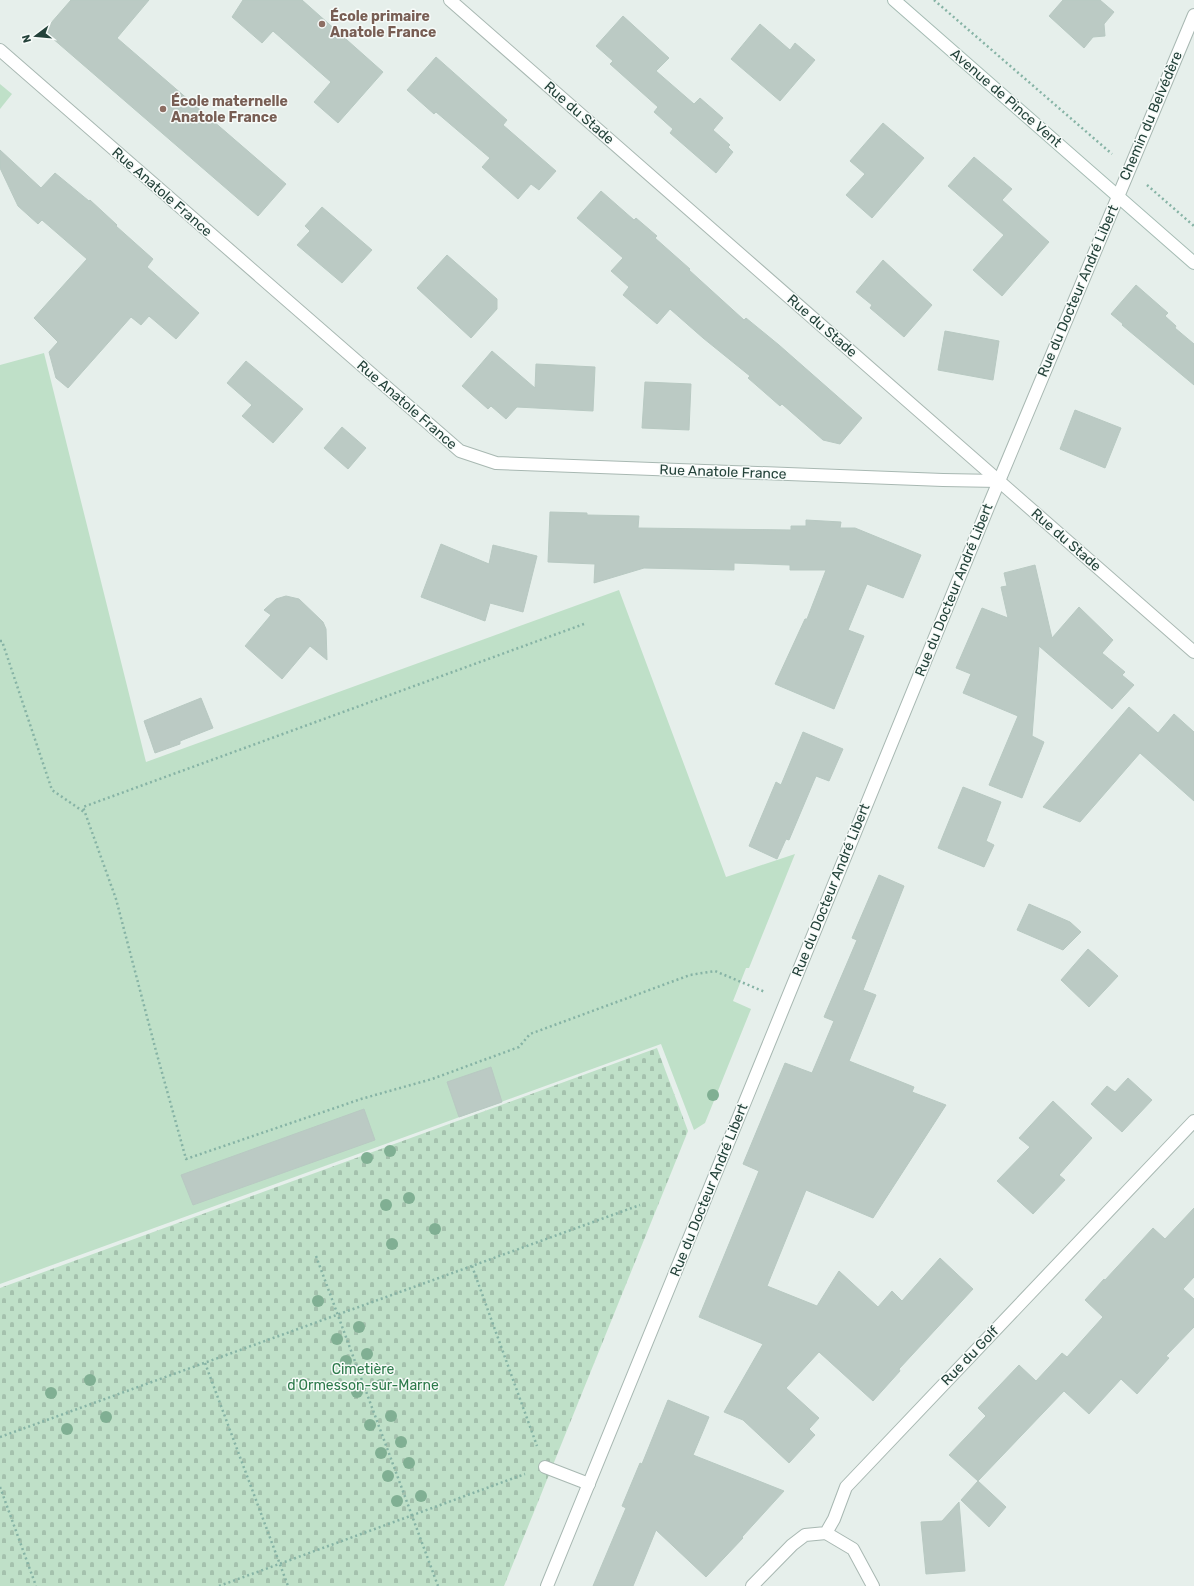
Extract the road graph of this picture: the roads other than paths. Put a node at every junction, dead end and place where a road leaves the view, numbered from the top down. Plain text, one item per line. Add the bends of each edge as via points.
1 (450, 0) edge
2 (894, 0) edge
3 (1194, 15) edge
4 (0, 50) edge
5 (1118, 196) junction
6 (1194, 263) edge
7 (999, 481) junction
8 (1194, 652) edge
9 (1194, 1121) edge
10 (545, 1467) road end
11 (589, 1484) junction
12 (826, 1533) junction
13 (547, 1586) edge
14 (752, 1586) edge
15 (873, 1586) edge

1 - 7 street, Rue du Stade
2 - 5 street, Avenue de Pince Vent
3 - 5 street, Chemin du Belvédère
4 - 7 street, Rue Anatole France via 460,451 496,463
5 - 6 street, Avenue de Pince Vent
5 - 7 street, Rue du Docteur André Libert
7 - 8 street, Rue du Stade
7 - 11 street, Rue du Docteur André Libert
9 - 12 street, Rue du Golf via 846,1487
10 - 11 street
11 - 13 street, Rue du Docteur André Libert
12 - 14 street via 805,1535
12 - 15 street via 853,1549

